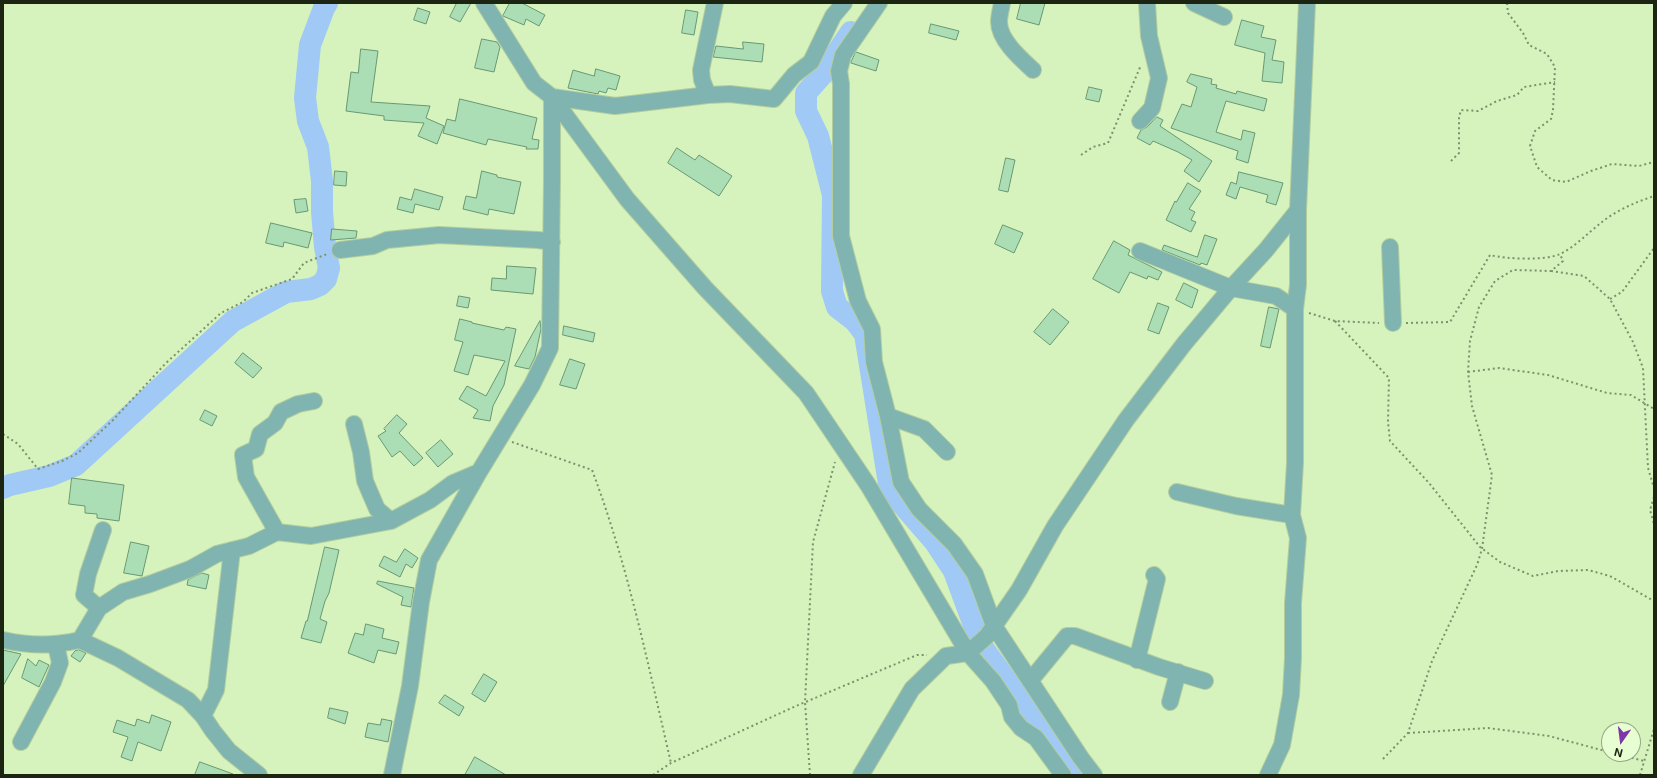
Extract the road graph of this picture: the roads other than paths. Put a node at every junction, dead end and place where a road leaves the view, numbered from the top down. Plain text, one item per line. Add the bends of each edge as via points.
1 (484, 3) edge
2 (715, 3) edge
3 (844, 3) edge
4 (1002, 3) edge
5 (1147, 3) edge
6 (1307, 3) edge
7 (1197, 4) edge
8 (872, 5) edge
9 (1224, 17) dead end
10 (1033, 70) dead end
11 (708, 95) junction
12 (552, 97) junction
13 (1140, 121) dead end
14 (1298, 210) junction
15 (552, 242) junction
16 (1390, 247) dead end
17 (340, 250) road end
18 (1140, 251) dead end
19 (1231, 288) junction
20 (1294, 309) junction
21 (1394, 323) road end
22 (314, 401) dead end
23 (888, 416) junction
24 (354, 424) dead end
25 (947, 452) dead end
26 (479, 472) junction
27 (1177, 492) dead end
28 (1292, 515) junction
29 (392, 521) junction
30 (103, 530) dead end
31 (277, 532) junction
32 (232, 550) junction
33 (1154, 575) dead end
34 (98, 608) junction
35 (994, 626) junction
36 (3, 640) edge
37 (80, 640) junction
38 (56, 645) junction
39 (968, 653) junction
40 (1137, 660) junction
41 (1178, 672) junction
42 (1205, 680) dead end
43 (1030, 681) junction
44 (1170, 702) dead end
45 (203, 716) junction
46 (21, 742) dead end
47 (259, 775) edge
48 (392, 775) edge
49 (861, 775) edge
50 (1063, 775) edge
51 (1094, 775) edge
52 (1268, 775) edge

1 - 12 street via 534,82
2 - 11 street via 701,70
3 - 11 street via 833,16 811,62 794,75 774,99 730,94
4 - 10 street via 999,23 1006,42
5 - 13 street via 1149,36 1159,78 1152,108
6 - 14 street
7 - 9 street
8 - 23 street via 843,55 838,71 841,84 841,236 858,301 872,329 874,362
11 - 12 street via 615,106
12 - 15 street
12 - 39 street via 628,199 705,288 806,393 868,485
14 - 19 street
14 - 20 street via 1298,284
15 - 17 street via 439,235 387,240 373,246
15 - 26 street via 550,348 532,385
16 - 21 street
18 - 19 street
19 - 20 street via 1276,296
19 - 35 street via 1126,420 1055,526
20 - 28 street via 1295,463
22 - 31 street via 298,404 281,412 275,423 260,434 256,449 243,455 246,477
23 - 25 street via 924,429
23 - 35 street via 901,482 919,509 954,544 975,574
24 - 29 street via 365,481 377,509
26 - 29 street via 453,483 430,500
26 - 48 street via 429,560 410,686
27 - 28 street via 1236,506
28 - 52 street via 1298,538 1293,603 1291,695 1282,745
29 - 31 street via 311,536
30 - 34 street via 88,574 84,595
31 - 32 street via 249,546
32 - 34 street via 217,554 190,569 123,592
32 - 45 street via 216,690
33 - 40 street via 1157,579
34 - 37 street
35 - 39 street via 988,636
35 - 43 street
36 - 38 street via 21,644
37 - 38 street
37 - 45 street via 118,658 188,700
38 - 46 street via 60,663 53,682
39 - 49 street via 946,656 912,689
39 - 50 street via 994,681 1009,705 1012,717 1021,728 1036,738
40 - 41 street
40 - 43 street via 1075,636 1067,636
41 - 42 street
41 - 44 street
43 - 51 street
45 - 47 street via 229,751

